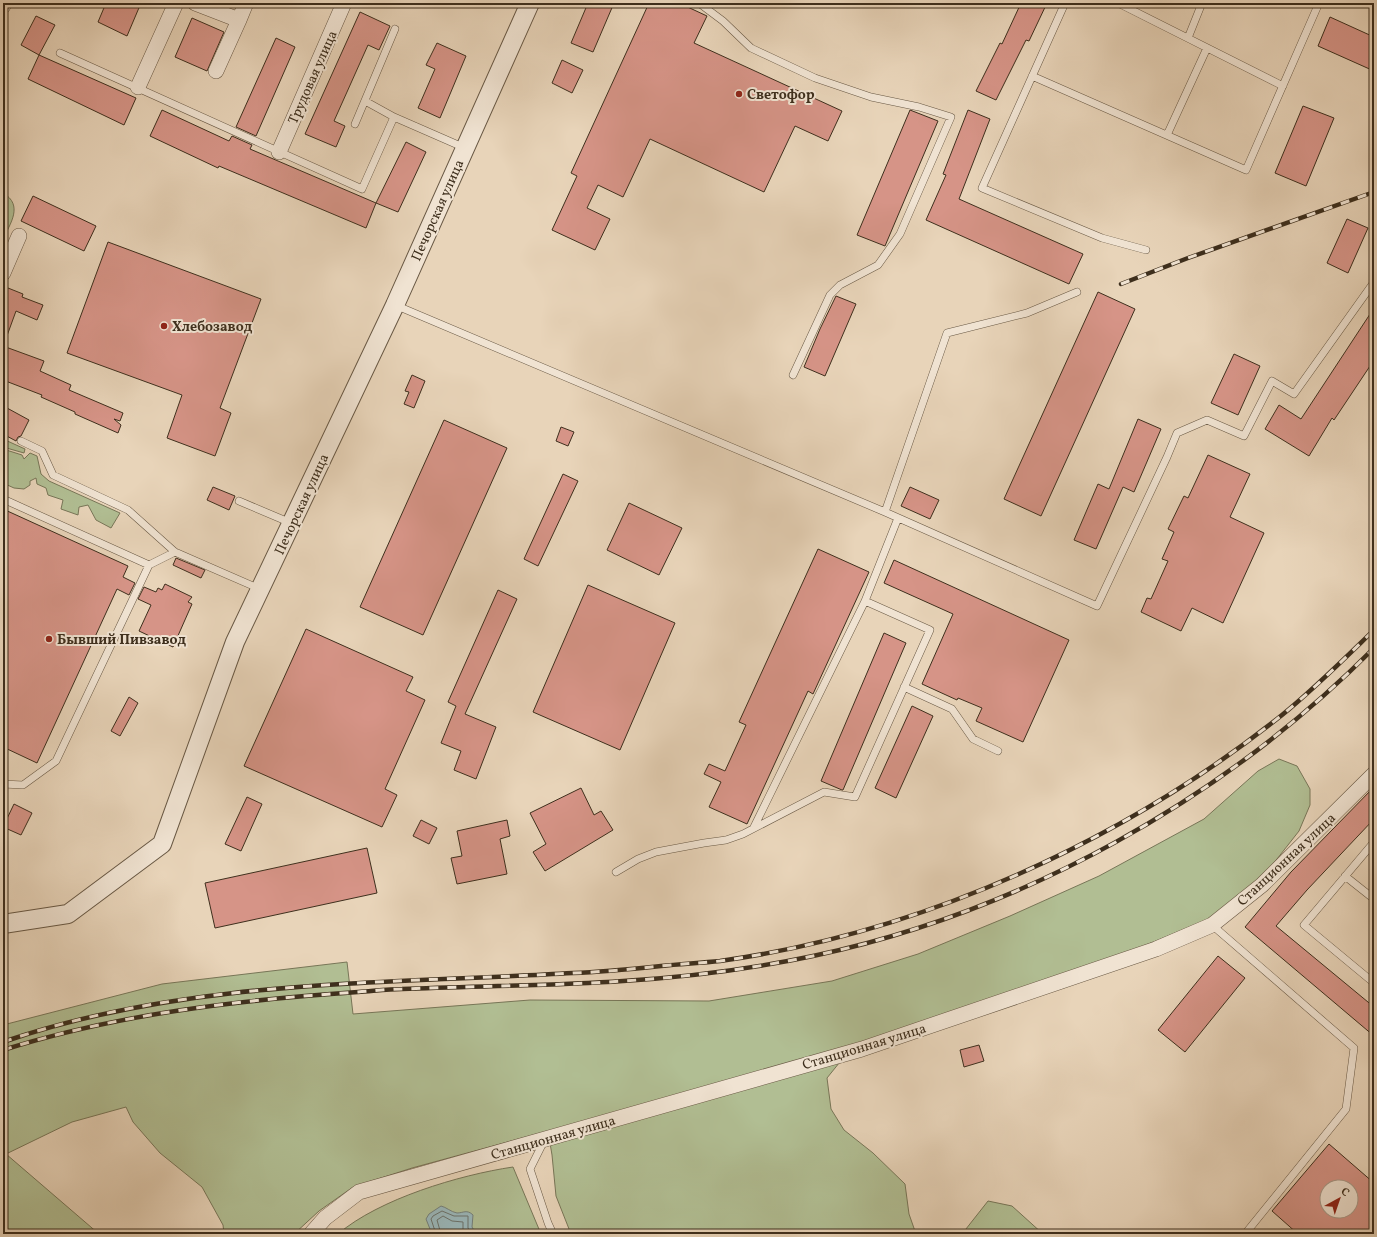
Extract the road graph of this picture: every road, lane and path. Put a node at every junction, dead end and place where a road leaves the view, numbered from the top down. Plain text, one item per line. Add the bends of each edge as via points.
1 (4, 3) edge
2 (176, 3) edge
3 (195, 3) edge
4 (246, 3) edge
5 (344, 3) edge
6 (530, 3) edge
7 (698, 3) edge
8 (1065, 3) edge
9 (1118, 3) edge
10 (1202, 3) edge
11 (1319, 3) edge
12 (3, 6) edge
13 (239, 20) junction
14 (396, 29) dead end
15 (1188, 38) junction
16 (1207, 48) junction
17 (60, 53) dead end
18 (216, 71) dead end
19 (1032, 76) junction
20 (1282, 86) junction
21 (138, 87) junction
22 (365, 101) junction
23 (394, 117) junction
24 (355, 124) dead end
25 (1168, 135) junction
26 (465, 148) junction
27 (279, 152) junction
28 (19, 236) dead end
29 (1146, 250) dead end
30 (3, 273) edge
31 (1374, 282) edge
32 (1077, 292) dead end
33 (395, 305) junction
34 (793, 375) dead end
35 (21, 440) dead end
36 (3, 499) edge
37 (239, 501) dead end
38 (885, 512) junction
39 (898, 518) junction
40 (291, 523) junction
41 (175, 552) junction
42 (149, 565) junction
43 (260, 589) junction
44 (866, 601) junction
45 (904, 687) junction
46 (998, 751) dead end
47 (1374, 774) edge
48 (3, 784) edge
49 (754, 828) junction
50 (1374, 842) edge
51 (616, 872) dead end
52 (1345, 876) junction
53 (1374, 899) edge
54 (3, 924) edge
55 (1212, 925) junction
56 (1374, 983) edge
57 (546, 1139) junction
58 (311, 1234) edge
59 (553, 1234) edge
60 (1245, 1234) edge

1 - 12 street
2 - 21 street
3 - 13 street
4 - 13 street
5 - 27 street, Трудовая улица
6 - 26 street, Печорская улица
7 - 34 lane via 724,22 751,48 815,78 871,97 951,117 900,234 878,265 840,285 830,295
8 - 19 lane
9 - 15 lane
10 - 15 lane
11 - 20 lane
13 - 18 street
14 - 22 lane
15 - 16 lane
16 - 20 lane
16 - 25 lane
17 - 21 lane
19 - 25 lane
19 - 29 lane via 982,188 1102,238
20 - 25 lane via 1246,170
21 - 27 lane
22 - 23 lane
22 - 24 lane
23 - 26 lane
23 - 27 lane via 362,188
26 - 33 street, Печорская улица
28 - 30 street
31 - 39 lane via 1294,394 1272,381 1244,436 1207,420 1177,433 1097,606
32 - 38 lane via 1027,313 947,333
33 - 38 lane
33 - 40 street, Печорская улица
35 - 41 lane via 42,451 53,475 128,510
36 - 42 lane
37 - 40 lane
38 - 39 lane
39 - 44 lane
40 - 43 street, Печорская улица
41 - 42 lane
41 - 43 lane
42 - 48 lane via 56,761 23,785
43 - 54 street, Печорская улица via 235,642 162,844 68,914
44 - 45 lane via 930,630
44 - 49 lane
45 - 46 lane via 952,709 973,739
45 - 49 lane via 855,797 824,792
47 - 55 street, Станционная улица via 1262,885
49 - 51 lane via 726,840 656,852
50 - 52 lane
52 - 53 lane
52 - 56 lane via 1304,925
55 - 57 street, Станционная улица via 1156,949 862,1049
55 - 60 lane via 1354,1048 1346,1109
57 - 58 street, Станционная улица via 360,1192 325,1218
57 - 59 lane via 530,1169

